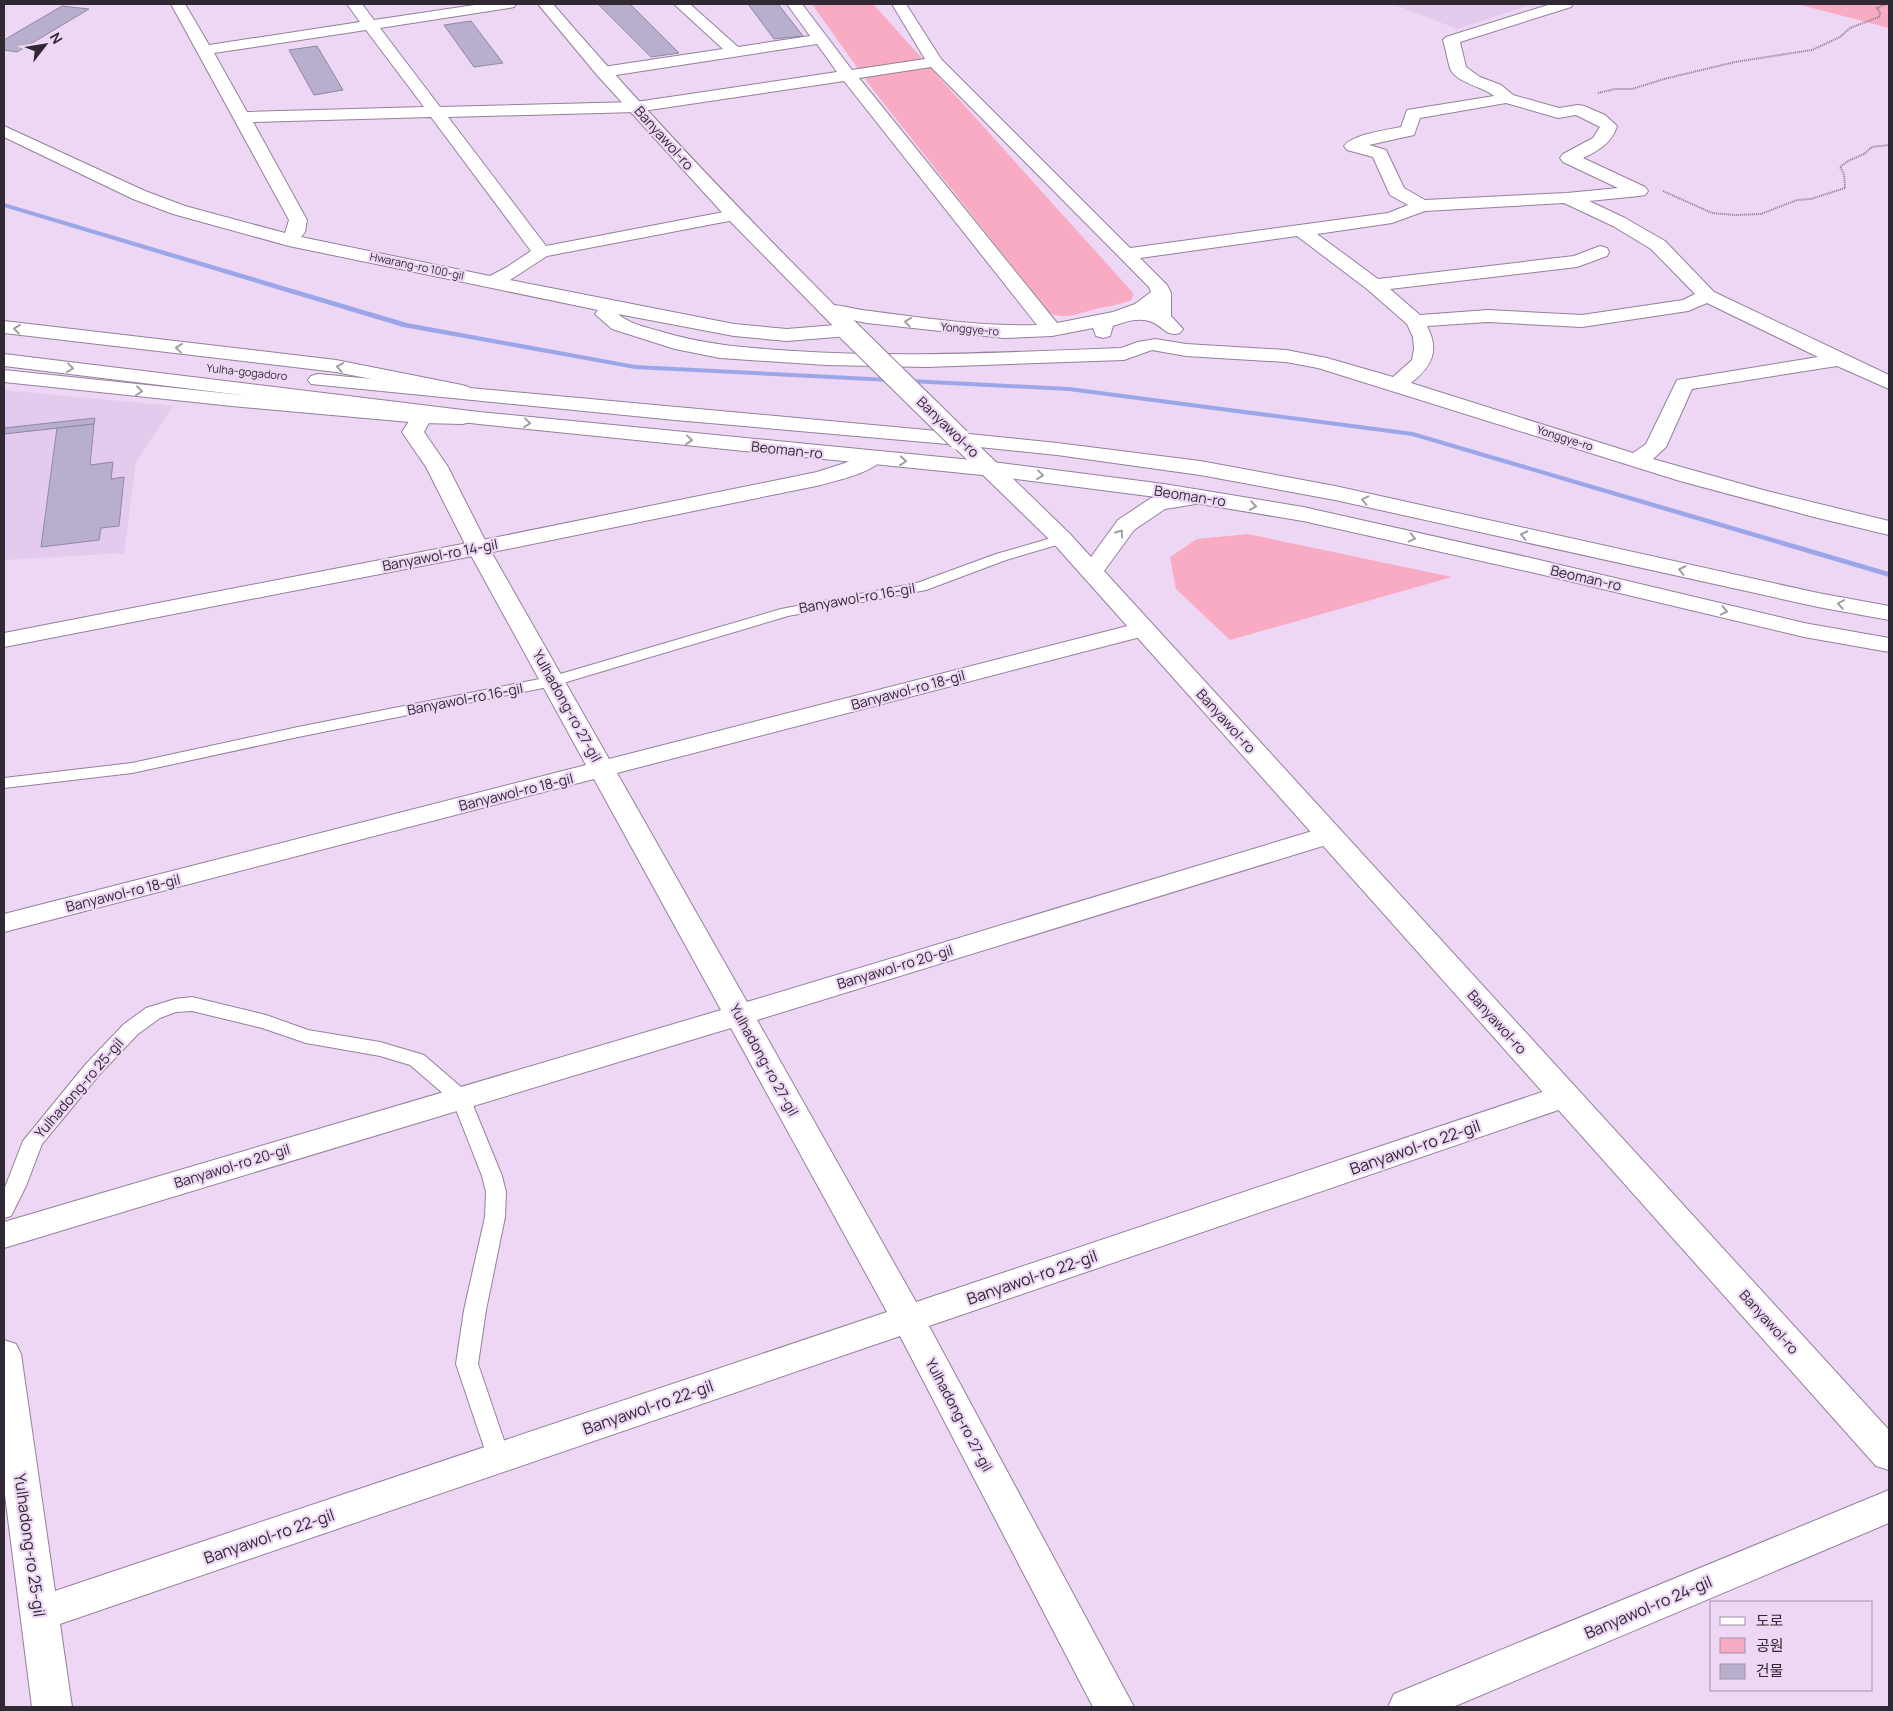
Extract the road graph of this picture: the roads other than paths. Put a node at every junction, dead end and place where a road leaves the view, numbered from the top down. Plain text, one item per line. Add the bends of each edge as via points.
1 (178, 4) edge
2 (354, 4) edge
3 (509, 4) edge
4 (545, 4) edge
5 (681, 4) edge
6 (794, 4) edge
7 (899, 4) edge
8 (1566, 4) edge
9 (370, 25) junction
10 (821, 39) junction
11 (205, 50) junction
12 (735, 52) junction
13 (935, 62) junction
14 (603, 72) junction
15 (847, 74) junction
16 (1507, 98) junction
17 (636, 107) junction
18 (436, 113) junction
19 (242, 117) junction
20 (4, 131) edge
21 (1567, 198) junction
22 (1422, 206) junction
23 (734, 215) junction
24 (1300, 230) junction
25 (289, 240) junction
26 (541, 252) junction
27 (1600, 252) dead end
28 (1126, 254) junction
29 (493, 282) junction
30 (1374, 285) junction
31 (1161, 293) junction
32 (1708, 296) junction
33 (610, 307) junction
34 (828, 310) junction
35 (1121, 316) junction
36 (1165, 321) junction
37 (1415, 321) junction
38 (4, 327) edge
39 (848, 330) junction
40 (1052, 330) junction
41 (1114, 341) junction
42 (4, 342) edge
43 (1150, 346) junction
44 (1242, 352) junction
45 (874, 355) junction
46 (1842, 359) junction
47 (4, 360) edge
48 (4, 376) edge
49 (1397, 384) junction
50 (1889, 384) edge
51 (491, 397) junction
52 (421, 417) junction
53 (479, 418) junction
54 (959, 438) junction
55 (872, 458) junction
56 (1636, 461) junction
57 (992, 469) junction
58 (1200, 497) junction
59 (1883, 525) edge
60 (1062, 539) junction
61 (478, 548) junction
62 (1092, 572) junction
63 (1889, 613) edge
64 (1143, 629) junction
65 (4, 640) edge
66 (1889, 645) edge
67 (553, 682) junction
68 (602, 770) junction
69 (4, 782) edge
70 (1329, 835) junction
71 (4, 924) edge
72 (740, 1015) junction
73 (1565, 1096) junction
74 (461, 1098) junction
75 (4, 1210) edge
76 (4, 1235) edge
77 (908, 1319) junction
78 (4, 1354) edge
79 (1889, 1455) edge
80 (498, 1458) junction
81 (1889, 1506) edge
82 (39, 1614) junction
83 (52, 1707) edge
84 (1114, 1707) edge
85 (1408, 1707) edge

1 - 11 main road
2 - 9 main road
3 - 9 main road
4 - 14 main road, Banyawol-ro
5 - 12 main road
6 - 10 main road
7 - 13 main road
8 - 16 main road via 1451,40 1458,69
9 - 11 main road
9 - 18 main road
10 - 12 main road
10 - 15 main road
11 - 19 main road
12 - 14 main road
13 - 15 main road
13 - 28 main road
14 - 17 main road, Banyawol-ro
15 - 17 main road
15 - 40 main road
16 - 21 main road via 1558,113 1578,110 1609,126 1608,134 1599,142 1569,158 1639,191
16 - 22 main road via 1413,114 1408,131 1353,146 1380,154 1396,191
17 - 18 main road
17 - 23 main road, Banyawol-ro
18 - 19 main road
18 - 26 main road
19 - 25 main road via 298,220 296,232
20 - 25 main road, Hwarang-ro 100-gil via 138,195
21 - 22 main road
21 - 32 main road via 1619,222 1658,245
22 - 24 main road via 1392,218
23 - 26 main road
23 - 34 main road, Banyawol-ro
24 - 28 main road
24 - 30 main road
25 - 29 main road, Hwarang-ro 100-gil
26 - 29 main road
27 - 30 main road via 1577,261
28 - 31 main road
29 - 33 main road, Hwarang-ro 100-gil
30 - 37 main road
31 - 35 main road via 1149,303
31 - 36 main road
32 - 37 main road via 1688,305 1582,321 1488,316
32 - 46 main road
33 - 39 main road, Hwarang-ro 100-gil via 764,334
33 - 43 main road via 604,315 619,325 646,335 701,348 766,355 826,359 977,360 1124,354
34 - 39 main road, Banyawol-ro
40 -> 34 main road, Yonggye-ro via 1004,332 969,329
35 - 36 main road, Yonggye-ro via 1146,315
35 - 40 main road, Yonggye-ro
35 - 41 main road via 1103,327 1107,337
36 - 43 main road via 1173,328 1170,338
36 - 44 main road, Yonggye-ro via 1197,337
37 - 49 main road via 1423,337 1422,360
51 -> 38 main road via 336,366
39 - 45 main road, Banyawol-ro, bridge
41 - 43 main road, Yonggye-ro
41 - 45 main road, Yonggye-ro via 896,339
42 - 51 main road, Yulha-gogadoro via 240,372
43 - 44 main road, Yonggye-ro
44 - 49 main road, Yonggye-ro via 1320,362
45 - 54 main road, Banyawol-ro, bridge
46 - 50 main road
46 - 56 main road via 1684,384 1655,447
47 -> 53 main road, Yulha-gogadoro
48 -> 52 main road
49 - 56 main road, Yonggye-ro
51 - 54 main road, Beoman-ro
52 - 53 main road
52 - 61 main road, Yulhadong-ro 27-gil via 413,432 437,466
53 -> 55 main road, Beoman-ro
54 - 57 main road, Banyawol-ro
63 -> 54 main road, Beoman-ro via 1336,493 1200,468
55 -> 57 main road, Beoman-ro
55 - 61 main road, Banyawol-ro 14-gil via 821,478
56 - 59 main road, Yonggye-ro
57 -> 58 main road, Beoman-ro
57 - 60 main road, Banyawol-ro
62 -> 58 main road via 1126,525 1158,504
58 -> 66 main road, Beoman-ro via 1303,514 1804,630
60 - 62 main road, Banyawol-ro
60 - 67 lane, Banyawol-ro 16-gil via 1001,557 921,587 786,612
61 - 65 main road, Banyawol-ro 14-gil
61 - 67 main road, Yulhadong-ro 27-gil
62 - 64 main road, Banyawol-ro
64 - 68 main road, Banyawol-ro 18-gil
64 - 70 main road, Banyawol-ro
67 - 68 main road, Yulhadong-ro 27-gil
67 - 69 lane, Banyawol-ro 16-gil via 298,732 179,760
68 - 71 main road, Banyawol-ro 18-gil
68 - 72 main road, Yulhadong-ro 27-gil
70 - 72 main road, Banyawol-ro 20-gil
70 - 73 main road, Banyawol-ro
72 - 74 main road, Banyawol-ro 20-gil
72 - 77 main road, Yulhadong-ro 27-gil
73 - 77 main road, Banyawol-ro 22-gil
73 - 79 main road, Banyawol-ro
74 - 75 lane, Yulhadong-ro 25-gil via 417,1060 404,1055 306,1036 266,1022 192,1004 175,1006 153,1014 131,1028 92,1070 33,1141
74 - 76 main road, Banyawol-ro 20-gil
74 - 80 lane via 496,1192 495,1217 475,1310 468,1364
77 - 80 main road, Banyawol-ro 22-gil
77 - 84 main road, Yulhadong-ro 27-gil
78 - 82 main road, Yulhadong-ro 25-gil
80 - 82 main road, Banyawol-ro 22-gil
81 - 85 main road, Banyawol-ro 24-gil
82 - 83 main road, Yulhadong-ro 25-gil

